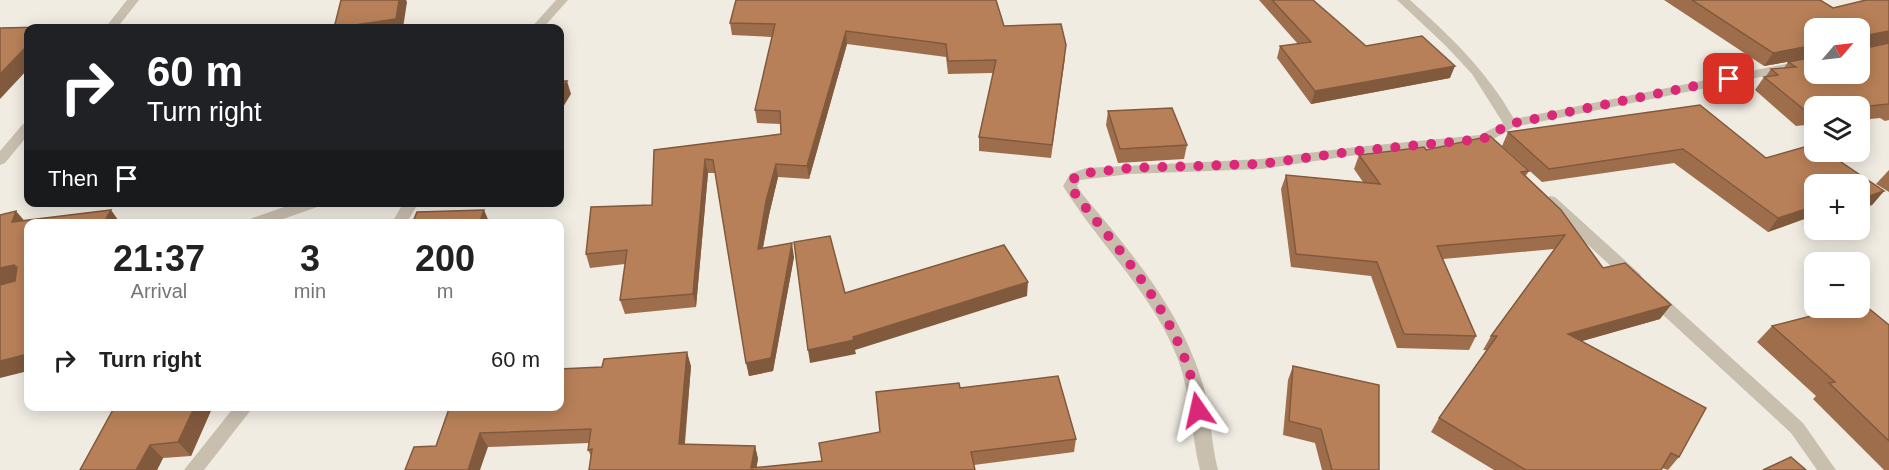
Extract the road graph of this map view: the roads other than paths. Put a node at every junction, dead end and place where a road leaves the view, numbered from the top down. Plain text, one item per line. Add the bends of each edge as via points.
1 (133, 0) edge
2 (562, 0) edge
3 (1403, 0) edge
4 (114, 24) edge
5 (541, 24) edge
6 (1804, 64) edge
7 (1510, 124) junction
8 (24, 132) edge
9 (1483, 139) junction
10 (1504, 157) edge
11 (0, 160) edge
12 (1538, 190) edge
13 (301, 207) edge
14 (266, 219) edge
15 (242, 411) edge
16 (193, 470) edge
17 (1209, 470) edge
18 (1827, 470) edge

1 - 4 street
2 - 5 street
3 - 7 street via 1464,55 1495,93
6 - 7 street
7 - 9 street
8 - 11 street
9 - 10 street
9 - 17 street via 1261,164 1130,168 1075,177 1070,186 1133,267 1178,338 1196,389
12 - 18 street via 1797,428
13 - 14 street
15 - 16 street

